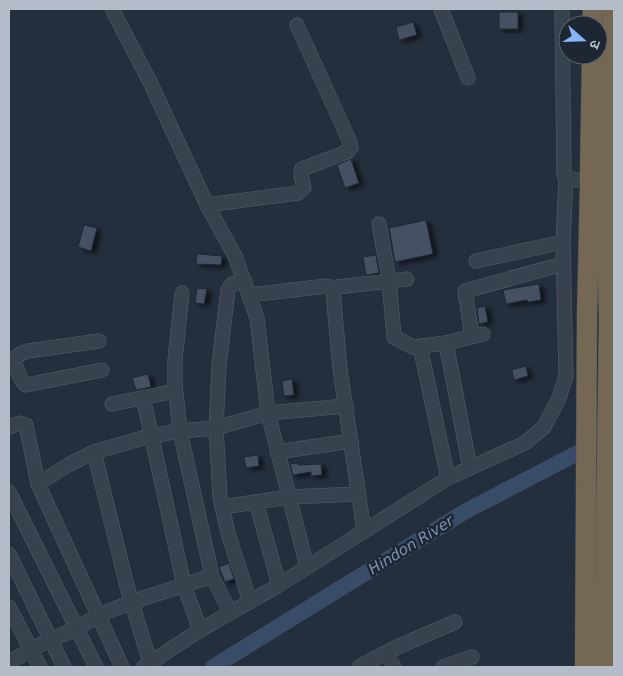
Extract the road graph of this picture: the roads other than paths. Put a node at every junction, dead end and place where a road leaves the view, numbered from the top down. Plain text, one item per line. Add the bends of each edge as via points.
1 (112, 9) edge
2 (441, 9) edge
3 (562, 9) edge
4 (612, 9) edge
5 (297, 25) dead end
6 (593, 65) edge
7 (468, 78) dead end
8 (566, 177) junction
9 (601, 179) edge
10 (206, 205) junction
11 (379, 224) dead end
12 (563, 242) junction
13 (476, 262) dead end
14 (563, 264) junction
15 (407, 279) dead end
16 (389, 280) junction
17 (244, 281) junction
18 (335, 288) junction
19 (182, 293) dead end
20 (250, 295) junction
21 (99, 341) dead end
22 (446, 344) junction
23 (420, 346) junction
24 (10, 360) edge
25 (102, 370) dead end
26 (176, 391) junction
27 (143, 397) junction
28 (112, 404) dead end
29 (346, 406) junction
30 (268, 413) junction
31 (9, 427) edge
32 (216, 428) junction
33 (180, 431) junction
34 (150, 436) junction
35 (352, 441) junction
36 (94, 452) junction
37 (277, 452) junction
38 (470, 468) junction
39 (448, 478) junction
40 (38, 484) junction
41 (9, 492) edge
42 (359, 494) junction
43 (289, 497) junction
44 (256, 502) junction
45 (222, 507) junction
46 (364, 531) junction
47 (9, 554) edge
48 (307, 567) junction
49 (212, 576) junction
50 (184, 585) junction
51 (278, 585) junction
52 (132, 602) junction
53 (250, 602) junction
54 (9, 607) edge
55 (230, 612) junction
56 (99, 615) junction
57 (595, 617) junction
58 (455, 622) dead end
59 (76, 629) junction
60 (200, 630) junction
61 (50, 640) junction
62 (31, 650) junction
63 (386, 653) junction
64 (472, 657) dead end
65 (9, 662) edge
66 (147, 665) edge
67 (40, 667) edge
68 (64, 667) edge
69 (96, 667) edge
70 (122, 667) edge
71 (359, 667) edge
72 (394, 667) edge
73 (443, 667) edge
74 (585, 667) edge
75 (604, 667) edge

1 - 10 street via 150,82
2 - 7 street
3 - 8 street via 562,147
4 - 9 highway
5 - 10 street via 351,147 347,152 302,169 304,188 298,192
6 - 9 highway
8 - 9 street
8 - 12 street
9 - 57 highway via 609,320
9 - 57 highway via 589,249 587,316
10 - 17 street via 235,256
11 - 16 street
12 - 13 street
12 - 14 street
14 - 22 street via 465,291 477,335
14 - 38 street via 566,376 559,398 544,427 535,436
15 - 16 street
16 - 18 street
16 - 23 street via 394,337 413,347
17 - 20 street
17 - 32 street via 232,284 228,290
18 - 20 street via 326,286
18 - 29 street via 333,294
19 - 26 street via 175,360
20 - 30 street via 257,318
21 - 24 street via 28,351
22 - 23 street
22 - 38 street
23 - 39 street
24 - 25 street via 26,385
26 - 27 street
26 - 33 street
27 - 28 street
27 - 34 street
29 - 30 street
29 - 35 street
30 - 32 street
30 - 37 street
31 - 40 street via 20,423 26,425
32 - 33 street
32 - 45 street
33 - 34 street
33 - 49 street
34 - 36 street
34 - 50 street
35 - 37 street
35 - 42 street
36 - 40 street
36 - 52 street
37 - 43 street
38 - 39 street
39 - 46 street
40 - 56 street
41 - 59 street
42 - 43 street
42 - 46 street
43 - 44 street
43 - 48 street
44 - 45 street
44 - 51 street
45 - 53 street
46 - 48 street
47 - 61 street
48 - 51 street
49 - 50 street
49 - 55 street
50 - 52 street
50 - 60 street
51 - 53 street
52 - 56 street
52 - 66 street
53 - 55 street
54 - 62 street
55 - 60 street
56 - 59 street
56 - 70 street
57 - 74 highway
57 - 75 highway
58 - 63 street
59 - 61 street
59 - 69 street
60 - 66 street
61 - 62 street
61 - 68 street
62 - 65 street
62 - 67 street
63 - 71 street
63 - 72 street
64 - 73 street

